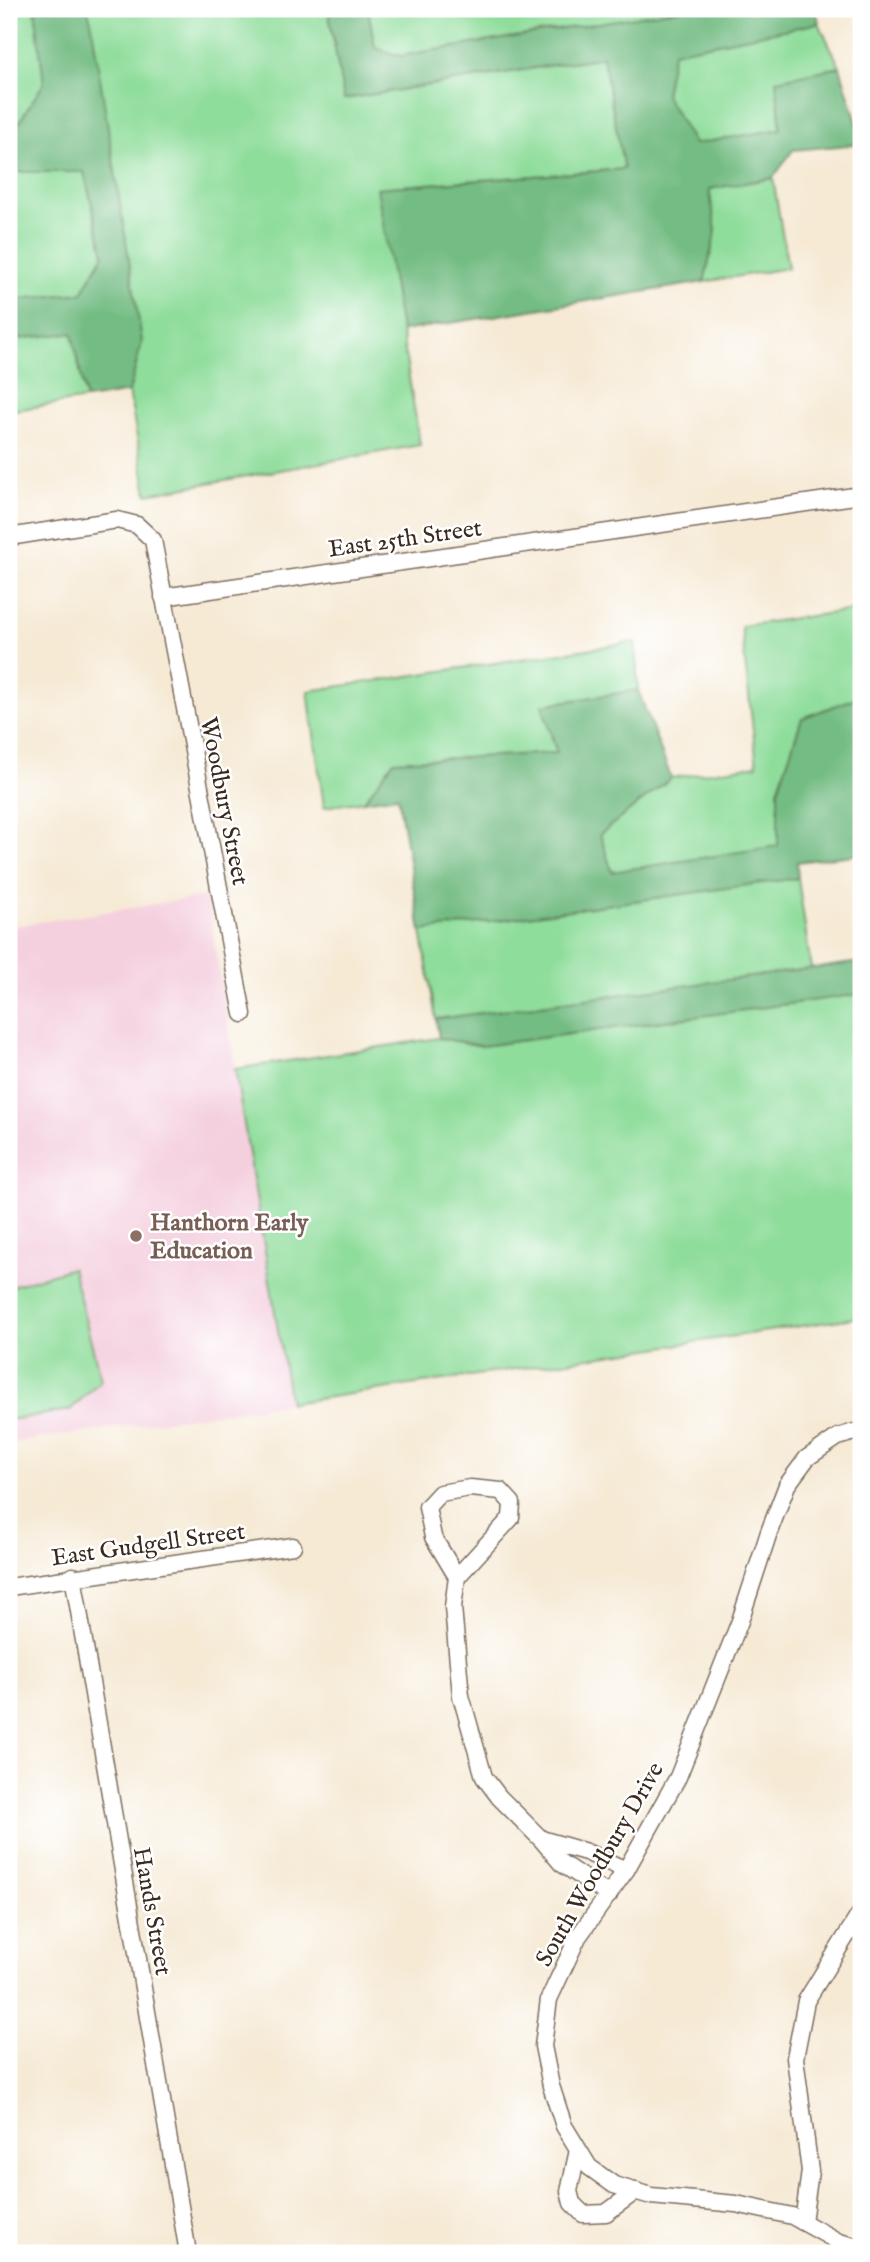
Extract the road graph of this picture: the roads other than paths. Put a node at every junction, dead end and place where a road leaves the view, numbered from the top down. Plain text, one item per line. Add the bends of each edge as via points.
1 (861, 495) edge
2 (9, 537) edge
3 (163, 597) junction
4 (243, 1014) dead end
5 (861, 1430) edge
6 (293, 1546) dead end
7 (73, 1576) junction
8 (457, 1577) junction
9 (9, 1587) edge
10 (541, 1839) junction
11 (626, 1870) junction
12 (609, 1895) junction
13 (861, 1912) edge
14 (855, 1935) edge
15 (578, 2150) junction
16 (636, 2192) junction
17 (803, 2222) junction
18 (861, 2248) edge
19 (188, 2253) edge

1 - 3 street, East 25th Street
2 - 3 street via 117,520 137,525 153,540
3 - 4 street, Woodbury Street
5 - 11 street, South Woodbury Drive via 838,1437 807,1458 787,1485 678,1777
6 - 7 street, East Gudgell Street
7 - 9 street, East Gudgell Street
7 - 19 street, Hands Street
8 - 8 street via 512,1518 512,1503 501,1491 440,1493 427,1507 433,1537
8 - 10 street via 453,1607 461,1696 484,1777
10 - 11 street
10 - 12 street via 572,1872
11 - 12 street, South Woodbury Drive
12 - 15 street, South Woodbury Drive via 578,1937 549,1999 542,2046 564,2126
13 - 14 street
14 - 17 street via 806,2001 795,2058 810,2171
15 - 16 street, South Woodbury Drive via 589,2167 614,2185
15 - 16 street via 569,2191 572,2203 583,2214 606,2213
16 - 17 street, South Woodbury Drive via 736,2204
17 - 18 street, South Woodbury Drive via 839,2242

